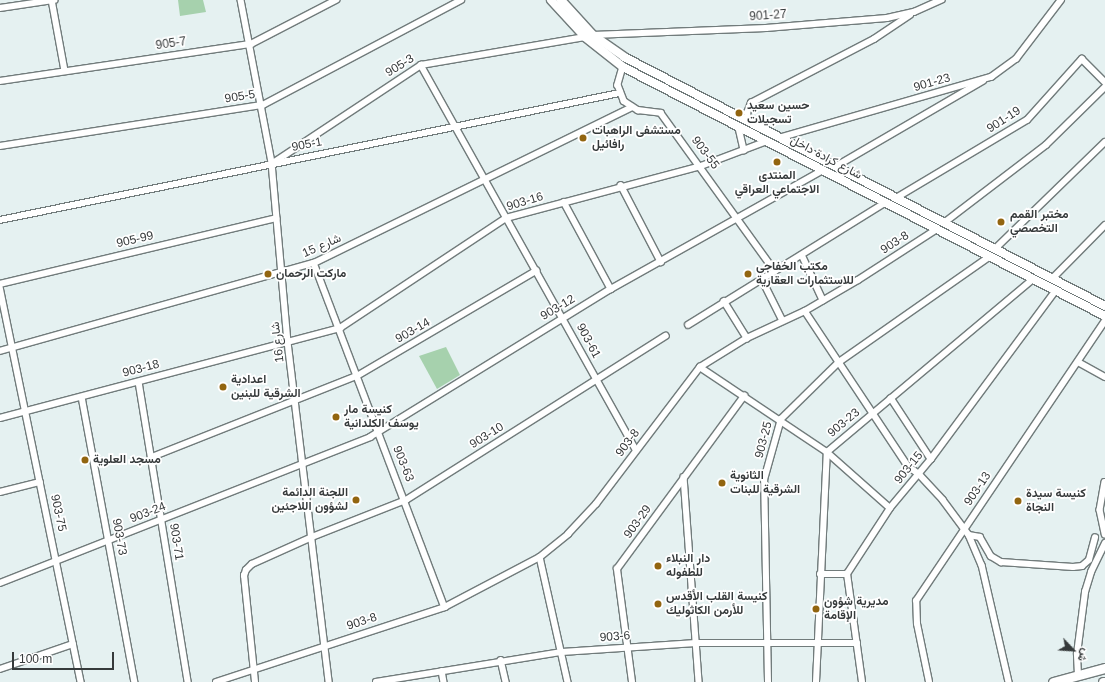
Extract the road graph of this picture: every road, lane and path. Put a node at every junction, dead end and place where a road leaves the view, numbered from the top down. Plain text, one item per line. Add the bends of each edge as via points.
1 (53, 0) edge
2 (241, 0) edge
3 (336, 0) edge
4 (460, 0) edge
5 (551, 0) edge
6 (561, 0) edge
7 (941, 0) edge
8 (1061, 0) edge
9 (0, 8) edge
10 (914, 12) junction
11 (589, 36) junction
12 (251, 44) junction
13 (421, 65) junction
14 (623, 67) junction
15 (65, 71) junction
16 (991, 77) junction
17 (0, 81) edge
18 (1105, 82) edge
19 (1105, 87) edge
20 (620, 92) junction
21 (262, 105) junction
22 (632, 107) junction
23 (736, 124) junction
24 (749, 124) junction
25 (455, 127) junction
26 (779, 138) junction
27 (767, 141) junction
28 (1105, 142) edge
29 (0, 146) edge
30 (744, 150) junction
31 (272, 163) junction
32 (701, 166) junction
33 (835, 167) junction
34 (823, 170) junction
35 (485, 180) junction
36 (621, 186) junction
37 (896, 198) junction
38 (564, 202) junction
39 (885, 203) junction
40 (276, 218) junction
41 (506, 218) junction
42 (739, 219) junction
43 (0, 220) edge
44 (944, 223) junction
45 (1105, 225) edge
46 (937, 229) junction
47 (995, 249) junction
48 (802, 255) junction
49 (989, 256) junction
50 (661, 262) junction
51 (314, 263) junction
52 (536, 271) junction
53 (775, 271) junction
54 (282, 274) junction
55 (1053, 278) junction
56 (762, 279) junction
57 (1033, 279) junction
58 (0, 284) edge
59 (0, 287) edge
60 (611, 289) junction
61 (1056, 290) junction
62 (823, 300) junction
63 (724, 301) junction
64 (1105, 306) edge
65 (805, 311) junction
66 (1105, 316) edge
67 (563, 318) junction
68 (782, 320) junction
69 (1105, 321) edge
70 (688, 325) dead end
71 (340, 328) junction
72 (666, 336) dead end
73 (747, 338) junction
74 (288, 342) junction
75 (13, 348) junction
76 (0, 351) edge
77 (839, 362) junction
78 (1078, 362) junction
79 (700, 367) junction
80 (357, 376) junction
81 (1105, 377) edge
82 (596, 380) junction
83 (139, 382) junction
84 (744, 396) junction
85 (82, 397) junction
86 (891, 398) junction
87 (297, 400) junction
88 (26, 412) junction
89 (873, 413) junction
90 (0, 418) edge
91 (780, 419) junction
92 (378, 432) junction
93 (636, 449) junction
94 (827, 452) junction
95 (152, 457) junction
96 (931, 459) junction
97 (304, 464) junction
98 (919, 474) junction
99 (684, 477) junction
100 (40, 482) junction
101 (1105, 482) edge
102 (0, 492) edge
103 (406, 500) junction
104 (890, 508) junction
105 (162, 520) junction
106 (965, 528) junction
107 (1105, 534) edge
108 (969, 535) junction
109 (312, 538) junction
110 (1095, 538) dead end
111 (108, 540) junction
112 (1105, 543) edge
113 (540, 557) junction
114 (56, 560) junction
115 (820, 574) junction
116 (847, 574) junction
117 (0, 583) edge
118 (445, 607) junction
119 (767, 642) junction
120 (817, 642) junction
121 (696, 643) junction
122 (857, 643) junction
123 (73, 644) junction
124 (325, 645) junction
125 (627, 647) junction
126 (562, 652) junction
127 (501, 660) junction
128 (1105, 668) edge
129 (0, 669) edge
130 (254, 670) junction
131 (442, 671) junction
132 (1079, 678) edge
133 (1064, 680) edge
134 (387, 681) edge
135 (81, 682) edge
136 (134, 682) edge
137 (188, 682) edge
138 (216, 682) edge
139 (255, 682) edge
140 (329, 682) edge
141 (376, 682) edge
142 (444, 682) edge
143 (506, 682) edge
144 (568, 682) edge
145 (632, 682) edge
146 (699, 682) edge
147 (768, 682) edge
148 (816, 682) edge
149 (862, 682) edge
150 (930, 682) edge
151 (1009, 682) edge
152 (1052, 682) edge

1 - 9 street
1 - 15 street
2 - 12 street, شارع 16
3 - 12 street, 905-7
4 - 21 street, 905-5
5 - 11 main road, شارع كرادة داخل
6 - 11 main road, شارع كرادة داخل
7 - 10 street, 901-27
8 - 16 street, 901-23 via 1016,59
10 - 11 street, 901-27 via 887,18 766,28
10 - 24 street via 874,39 751,103 747,113
11 - 13 street, 905-3
11 - 14 main road, شارع كرادة داخل
11 - 24 main road, شارع كرادة داخل
12 - 15 street, 905-7
12 - 21 street, شارع 16
13 - 25 street, 903-61
13 - 31 street, 905-3
14 - 20 street via 619,77
14 - 23 main road, شارع كرادة داخل
15 - 17 street, 905-7
16 - 26 street, 901-23
16 - 33 street
18 - 37 street, 901-19 via 1082,59 1027,120
19 - 44 street via 1046,145
20 - 22 street
20 - 25 street, 905-1
21 - 29 street, 905-5
21 - 31 street, شارع 16
22 - 32 street, 903-55 via 661,113
22 - 35 street, شارع 15
23 - 27 main road, شارع كرادة داخل
23 - 30 street via 742,133
24 - 26 main road, شارع كرادة داخل
25 - 31 street, 905-1
25 - 35 street, 903-61
26 - 33 main road, شارع كرادة داخل
27 - 30 street, 903-16
27 - 34 main road, شارع كرادة داخل
28 - 47 street
30 - 32 street, 903-16
31 - 40 street, شارع 16
31 - 43 street, 905-1
32 - 36 street, 903-16
32 - 42 street, 903-55
33 - 37 main road, شارع كرادة داخل
34 - 39 main road, شارع كرادة داخل
34 - 42 street, 903-12
35 - 41 street, 903-61
35 - 51 street, شارع 15
36 - 38 street, 903-16
36 - 50 street
37 - 44 main road, شارع كرادة داخل
38 - 41 street, 903-16
38 - 60 street
39 - 46 main road, شارع كرادة داخل
39 - 48 street
40 - 54 street, شارع 16
40 - 58 street, 905-99
41 - 52 street, 903-61
41 - 71 street, 903-16
42 - 50 street, 903-12
42 - 53 street, 903-55
44 - 47 main road, شارع كرادة داخل
45 - 55 street
46 - 49 main road, شارع كرادة داخل
46 - 62 street, 903-8
47 - 55 main road, شارع كرادة داخل
48 - 53 street
48 - 62 street
49 - 57 main road, شارع كرادة داخل
49 - 77 street, 903-25
50 - 60 street, 903-12
51 - 54 street, شارع 15
51 - 71 street, 903-63
52 - 67 street, 903-61
52 - 80 street, 903-14
53 - 56 street
54 - 74 street, شارع 16
54 - 75 street, شارع 15
55 - 64 main road, شارع كرادة داخل
56 - 63 street
56 - 68 street
57 - 61 main road, شارع كرادة داخل
57 - 86 street, 903-23
59 - 75 street, 903-75
60 - 67 street, 903-12
61 - 66 main road, شارع كرادة داخل
61 - 96 street, 903-15
62 - 65 street, 903-8
63 - 70 street
63 - 73 street
65 - 68 street, 903-8
65 - 77 street
67 - 82 street, 903-61
67 - 92 street, 903-12
68 - 73 street, 903-8
69 - 78 street, 903-13
71 - 74 street, 903-16
71 - 80 street, 903-63
72 - 82 street, 903-10
73 - 79 street, 903-8
74 - 83 street, 903-18
74 - 87 street, شارع 16
75 - 76 street, شارع 15
75 - 88 street, 903-75
77 - 89 street
77 - 91 street, 903-25
78 - 81 street
78 - 106 street, 903-13
79 - 84 street
79 - 93 street, 903-8
80 - 87 street, 903-14
80 - 92 street, 903-63
82 - 93 street, 903-61
82 - 103 street, 903-10
83 - 85 street, 903-18
83 - 95 street, 903-71
84 - 91 street
84 - 99 street, 903-29
85 - 88 street, 903-18
85 - 111 street, 903-73
86 - 89 street, 903-23
86 - 96 street
87 - 95 street, 903-14
87 - 97 street, شارع 16
88 - 90 street, 903-18
88 - 100 street, 903-75
89 - 94 street, 903-23
89 - 98 street via 908,466
91 - 94 street
91 - 119 street, 903-25 via 764,480
92 - 97 street, 903-12
92 - 103 street, 903-63
93 - 113 street, 903-8 via 596,504 568,534
94 - 104 street
94 - 115 street, 903-23
95 - 105 street, 903-71
96 - 98 street, 903-15
97 - 105 street, 903-24
97 - 109 street, شارع 16
98 - 104 street, 903-15
98 - 106 street
99 - 121 street
99 - 125 street, 903-29 via 617,568
100 - 102 street
100 - 114 street, 903-75
101 - 107 street via 1100,510
103 - 109 street, 903-10
103 - 118 street, 903-63
104 - 116 street, 903-15
105 - 111 street, 903-24
105 - 137 street, 903-71
106 - 108 street
106 - 150 street, 903-13 via 916,601 917,624
108 - 110 street via 980,537 991,556 1001,562 1073,567 1082,566 1089,560
108 - 151 street via 982,565
109 - 124 street, شارع 16
109 - 130 street, 903-10 via 252,564 246,570 244,576
111 - 114 street, 903-24
111 - 136 street, 903-73
112 - 132 street via 1091,572 1085,592 1077,654
113 - 118 street, 903-8
113 - 126 street
114 - 117 street, 903-24
114 - 123 street, 903-75
115 - 116 street
115 - 120 street, 903-23
116 - 122 street
118 - 124 street, 903-8
119 - 120 street, 903-6
119 - 121 street, 903-6
119 - 147 street, 903-25
120 - 122 street, 903-6
120 - 148 street, 903-23
121 - 125 street, 903-6
121 - 146 street
122 - 149 street
123 - 129 street
123 - 135 street, 903-75
124 - 130 street, 903-8
124 - 140 street, شارع 16
125 - 126 street, 903-6
125 - 145 street, 903-29
126 - 127 street, 903-6
126 - 144 street
127 - 131 street, 903-6
127 - 143 street
128 - 132 main road
130 - 138 street, 903-8
130 - 139 street
131 - 134 street, 903-6
131 - 142 street
132 - 133 main road
133 - 152 main road
134 - 141 street, 903-6

